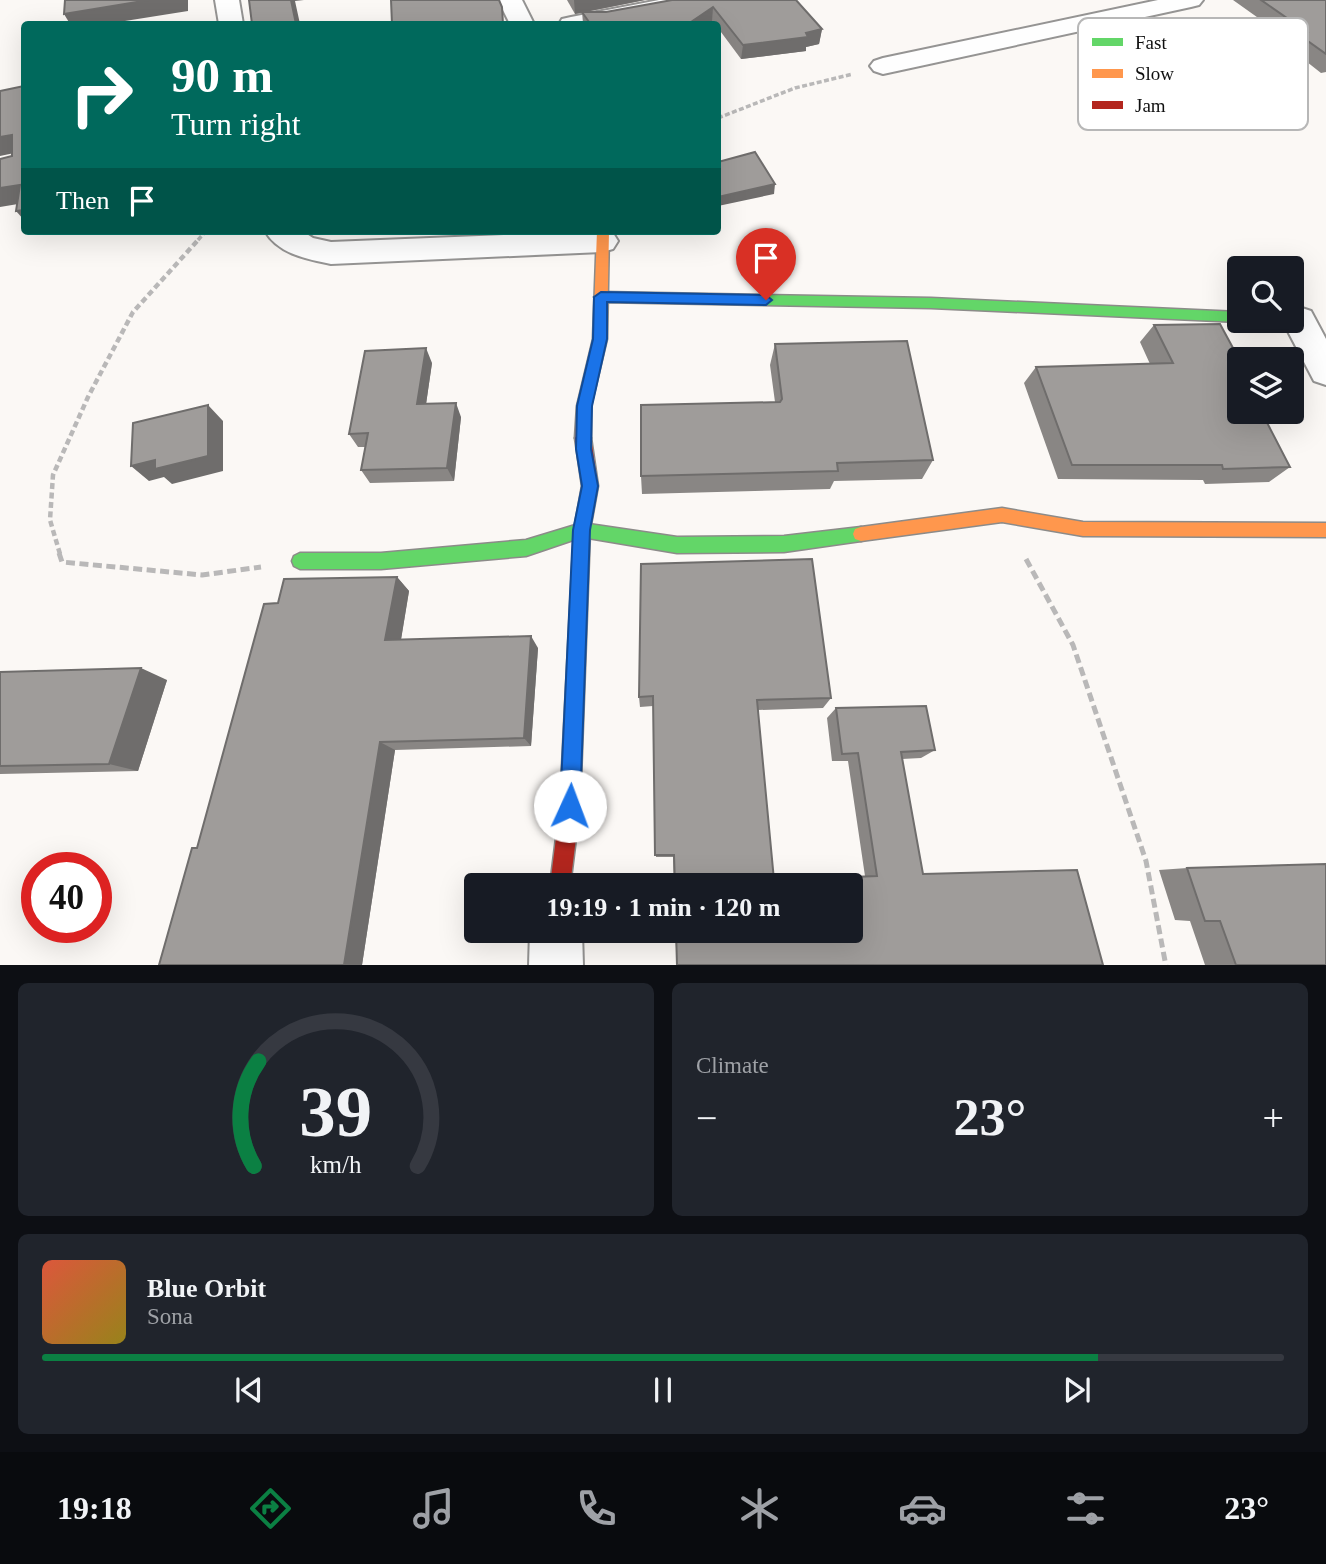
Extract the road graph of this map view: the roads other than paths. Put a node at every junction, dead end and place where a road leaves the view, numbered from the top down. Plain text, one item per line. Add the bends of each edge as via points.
1 (227, 0) edge
2 (510, 0) edge
3 (697, 0) edge
4 (1191, 0) edge
5 (1107, 18) edge
6 (230, 21) edge
7 (520, 21) edge
8 (587, 21) edge
9 (1078, 24) edge
10 (883, 66) road end
11 (286, 235) edge
12 (602, 236) edge
13 (601, 297) junction
14 (1227, 316) edge
15 (1305, 318) edge
16 (1326, 371) edge
17 (582, 530) junction
18 (1326, 530) edge
19 (300, 561) road end
20 (562, 873) edge
21 (556, 943) edge
22 (556, 965) edge

1 - 6 street
2 - 7 street
3 - 8 street
4 - 5 street
9 - 10 street
11 - 12 street via 304,247 331,253
12 - 13 street
13 - 14 street via 931,303
13 - 17 street via 600,339 584,406 583,449 590,486
15 - 16 street
17 - 18 street via 677,545 784,544 1002,515 1083,529
17 - 19 street via 526,548 381,561
17 - 20 street via 570,806
21 - 22 street

